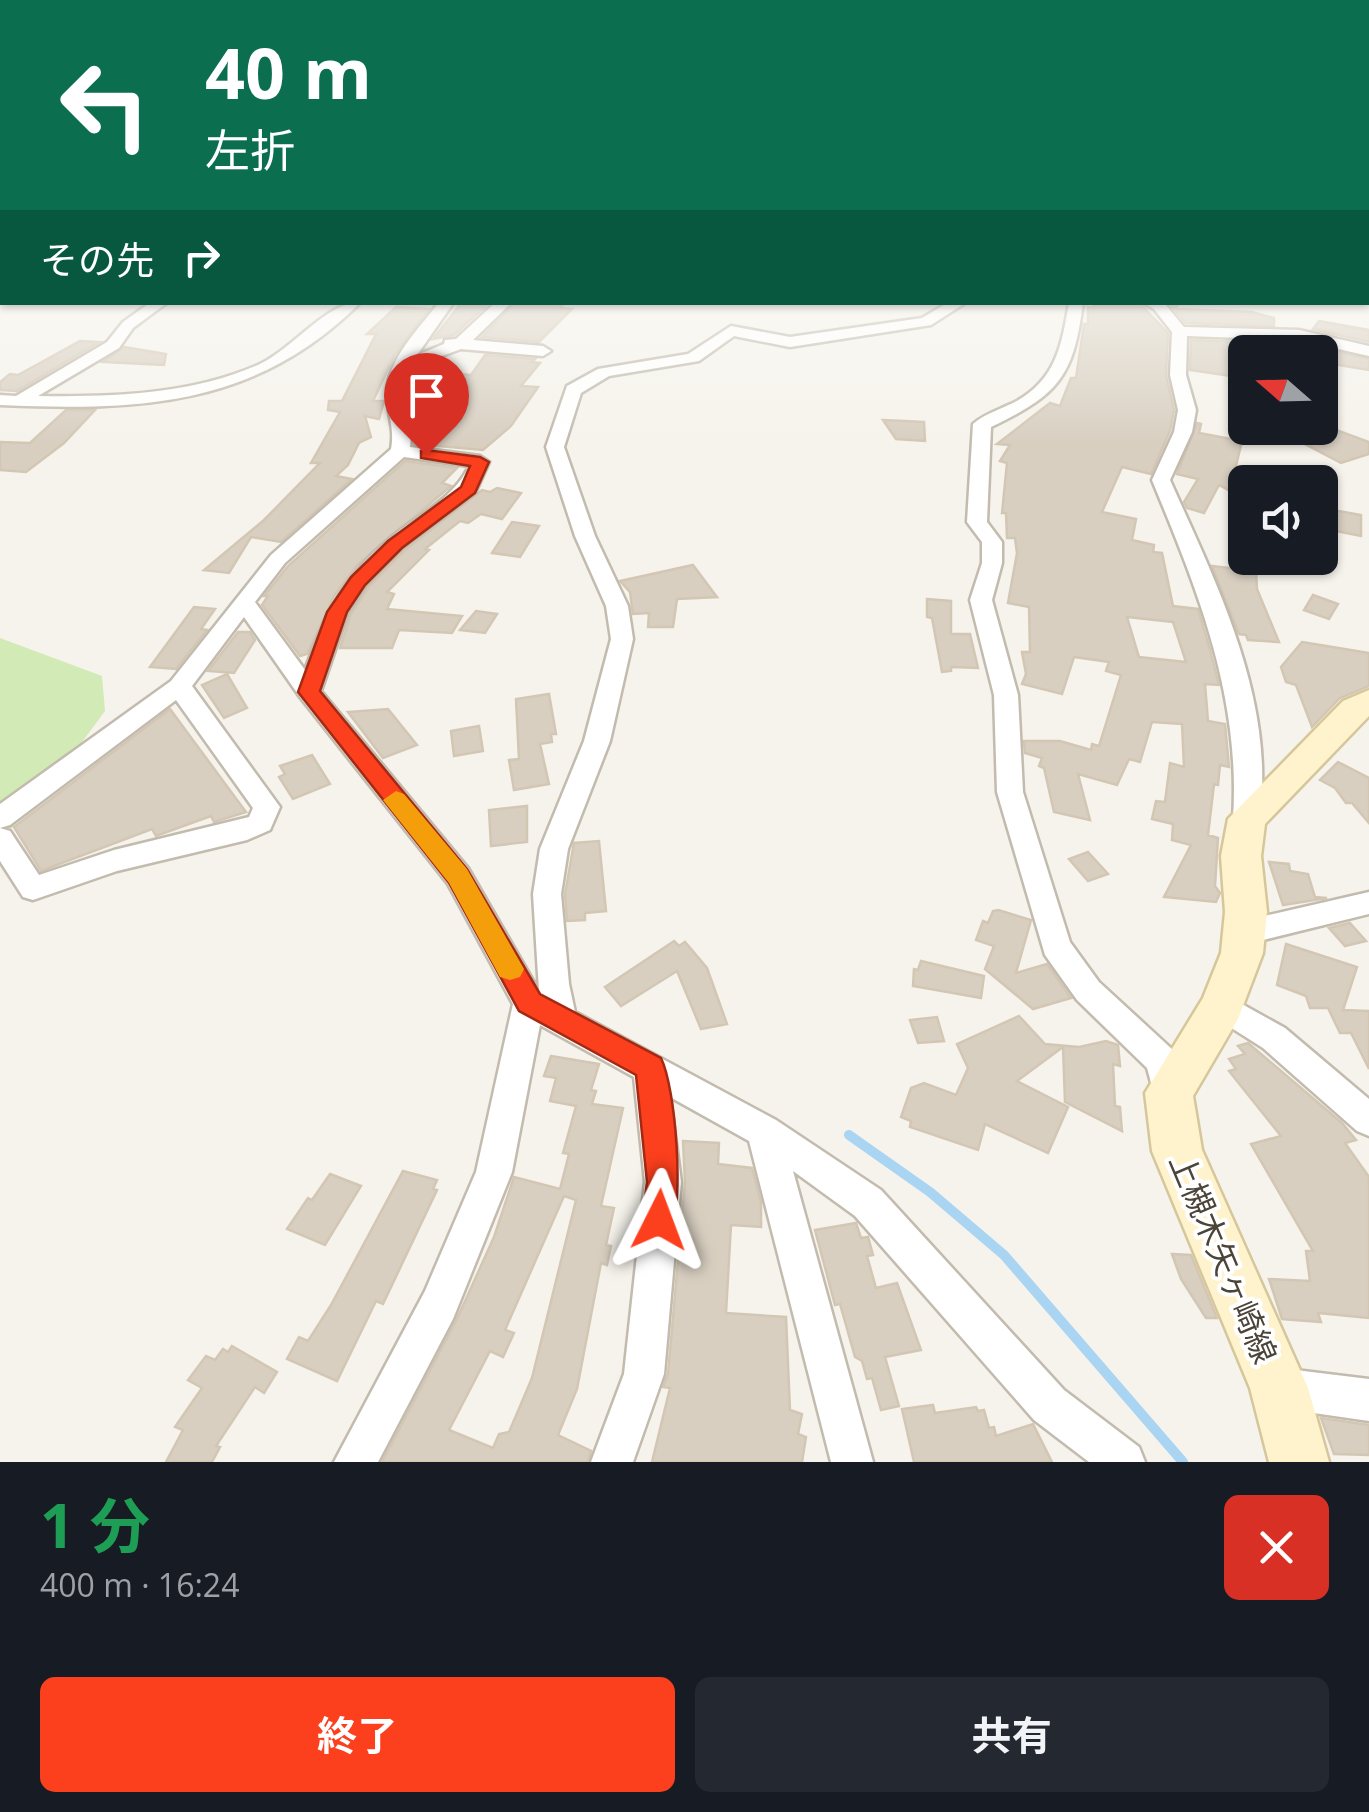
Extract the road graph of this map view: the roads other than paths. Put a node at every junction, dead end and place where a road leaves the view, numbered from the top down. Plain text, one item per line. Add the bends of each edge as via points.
1 (152, 308) edge
2 (347, 308) edge
3 (443, 308) edge
4 (497, 308) edge
5 (949, 308) edge
6 (1075, 308) edge
7 (1160, 308) edge
8 (1180, 332) junction
9 (420, 340) junction
10 (460, 344) junction
11 (1369, 351) edge
12 (542, 352) dead end
13 (403, 365) junction
14 (9, 400) edge
15 (400, 451) junction
16 (244, 602) junction
17 (179, 686) junction
18 (309, 692) junction
19 (1369, 701) edge
20 (0, 818) edge
21 (1248, 819) junction
22 (0, 838) edge
23 (1369, 903) edge
24 (1244, 933) junction
25 (1222, 1006) junction
26 (545, 1012) junction
27 (650, 1068) junction
28 (1169, 1093) junction
29 (1369, 1120) edge
30 (764, 1131) junction
31 (1279, 1388) junction
32 (1369, 1400) edge
33 (355, 1462) edge
34 (612, 1462) edge
35 (852, 1462) edge
36 (1124, 1462) edge
37 (1299, 1462) edge

1 - 14 street via 113,346
2 - 14 street via 269,366 229,382 132,398
3 - 9 street
4 - 10 street
5 - 26 street via 926,322 790,342 731,331 693,358 604,372 573,390 555,448 617,606 622,639 597,741 554,850 547,894 553,984
6 - 28 street via 1070,352 1056,381 982,424 977,522 992,542 992,563 981,600 1006,695 1010,792 1056,946 1088,991 1162,1061
7 - 8 street
8 - 11 street via 1299,334
8 - 21 street via 1178,375 1187,410 1161,480 1246,715
9 - 10 street
9 - 13 street
10 - 12 street
10 - 13 street
13 - 15 street via 394,393 406,426
15 - 16 street via 278,559
15 - 18 street via 480,462 468,489 358,581 337,612
16 - 17 street
16 - 18 street
17 - 20 street
17 - 22 street via 267,807 260,823 33,889
18 - 26 street via 458,876
19 - 21 main road
21 - 24 main road
23 - 24 street
24 - 25 main road
25 - 28 main road
25 - 29 street via 1274,1038
26 - 27 street
26 - 33 street via 494,1172 439,1305
27 - 30 street
27 - 34 street via 663,1182 644,1374
28 - 31 main road, 上槻木矢ヶ崎線 via 1177,1151
30 - 35 street
30 - 36 street via 868,1202 1049,1405
31 - 32 street
31 - 37 main road, 上槻木矢ヶ崎線

